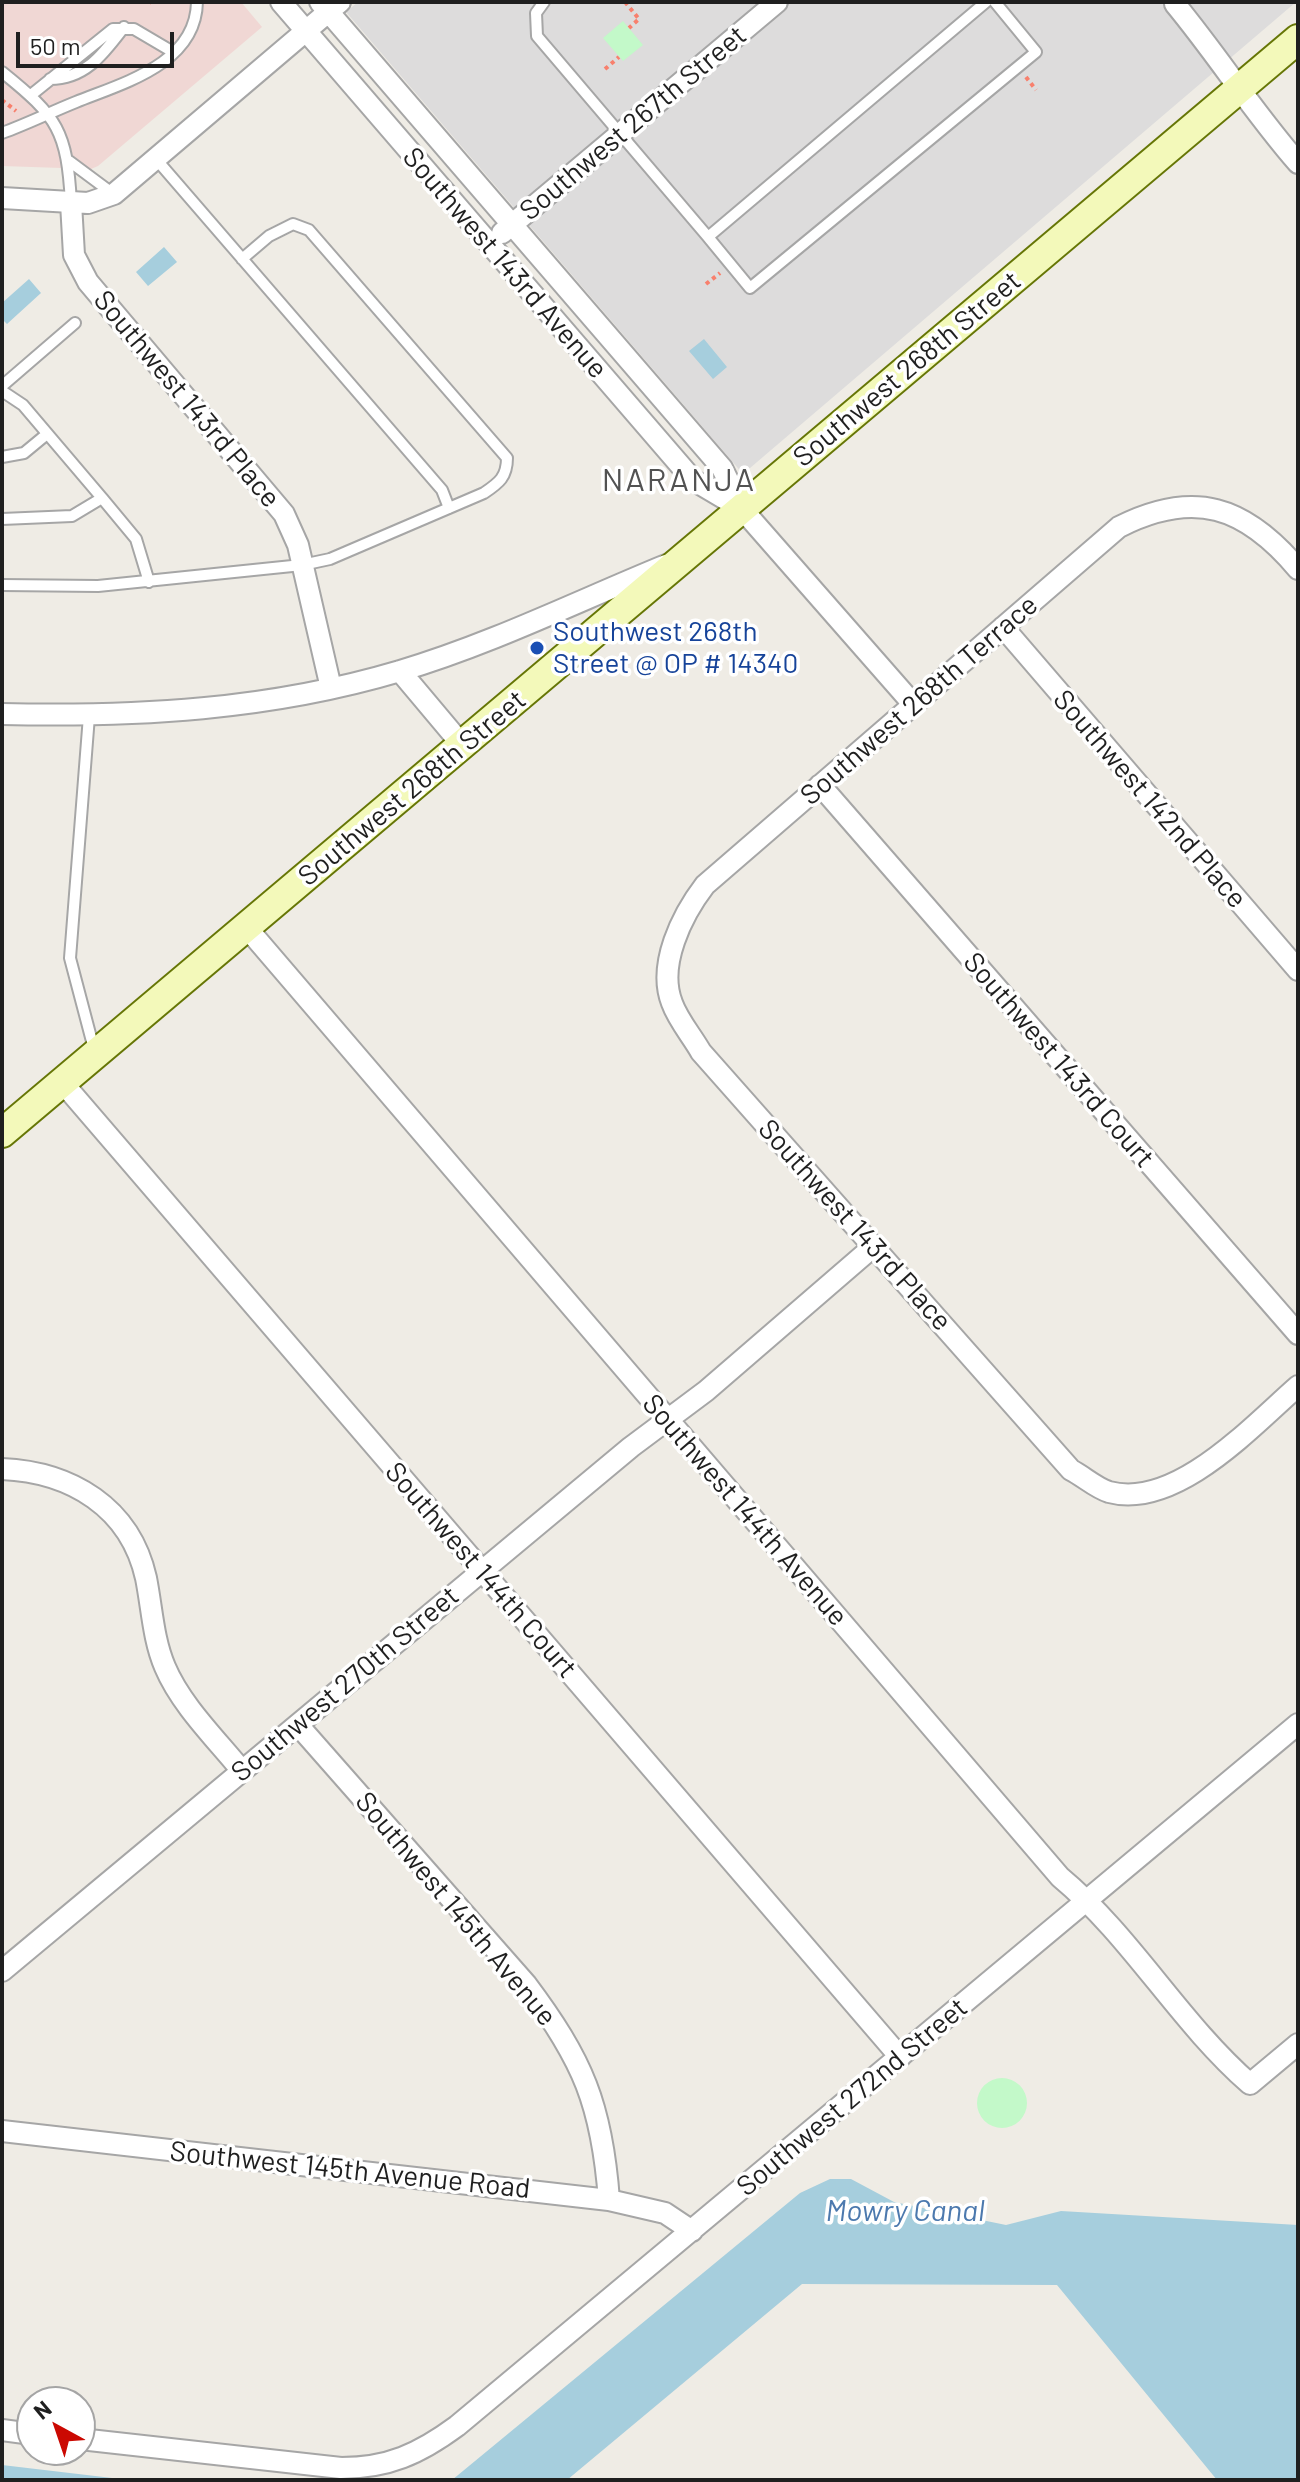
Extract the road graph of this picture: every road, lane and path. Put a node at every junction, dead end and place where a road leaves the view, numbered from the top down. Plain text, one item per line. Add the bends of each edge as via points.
1 (197, 2) edge
2 (281, 2) edge
3 (544, 2) edge
4 (625, 2) edge
5 (777, 2) edge
6 (986, 2) edge
7 (995, 2) edge
8 (1172, 3) edge
9 (330, 5) edge
10 (629, 28) dead end
11 (306, 31) junction
12 (1298, 39) edge
13 (173, 52) junction
14 (619, 57) dead end
15 (605, 69) dead end
16 (2, 72) edge
17 (1024, 75) dead end
18 (1241, 87) junction
19 (1036, 90) dead end
20 (31, 95) junction
21 (2, 100) edge
22 (18, 114) dead end
23 (49, 115) junction
24 (2, 133) edge
25 (619, 134) junction
26 (156, 159) junction
27 (69, 161) junction
28 (1298, 163) edge
29 (114, 194) junction
30 (2, 198) edge
31 (71, 203) junction
32 (512, 224) junction
33 (708, 237) junction
34 (489, 243) junction
35 (242, 259) junction
36 (722, 271) dead end
37 (706, 284) dead end
38 (75, 323) dead end
39 (2, 389) edge
40 (47, 434) junction
41 (2, 457) edge
42 (102, 498) junction
43 (449, 508) junction
44 (742, 509) junction
45 (2, 519) edge
46 (684, 558) junction
47 (302, 565) junction
48 (1298, 569) edge
49 (149, 582) junction
50 (2, 585) edge
51 (1003, 627) junction
52 (400, 671) junction
53 (331, 688) junction
54 (913, 704) junction
55 (2, 714) edge
56 (89, 716) junction
57 (463, 746) junction
58 (820, 785) junction
59 (247, 928) junction
60 (667, 965) joint
61 (1298, 970) edge
62 (95, 1055) junction
63 (62, 1082) junction
64 (2, 1133) edge
65 (874, 1246) junction
66 (1298, 1334) edge
67 (1298, 1386) edge
68 (668, 1419) junction
69 (2, 1469) edge
70 (482, 1570) junction
71 (1298, 1724) edge
72 (298, 1725) junction
73 (242, 1771) junction
74 (1087, 1900) junction
75 (2, 1971) edge
76 (1298, 2044) edge
77 (900, 2057) junction
78 (2, 2131) edge
79 (609, 2200) junction
80 (692, 2231) junction
81 (96, 2441) edge

1 - 13 lane via 191,31
2 - 11 street, Southwest 143rd Avenue
3 - 25 lane via 536,13 537,36
4 - 10 path via 639,19
5 - 25 street, Southwest 267th Street
6 - 33 lane
7 - 33 lane via 1036,52 750,288
8 - 18 street
9 - 11 street
9 - 32 street, Southwest 143rd Avenue
11 - 26 street
11 - 34 street, Southwest 143rd Avenue
12 - 18 main road, Southwest 268th Street
13 - 20 lane via 124,27 100,37
13 - 23 lane via 144,76
14 - 15 path
16 - 20 lane
17 - 19 path
18 - 28 street
18 - 44 main road, Southwest 268th Street
20 - 23 lane
21 - 22 path
23 - 24 lane
23 - 27 lane
25 - 32 street, Southwest 267th Street
25 - 33 lane
26 - 29 street
26 - 35 lane
27 - 29 lane
27 - 31 lane
29 - 31 street via 101,201
30 - 31 street
31 - 47 street, Southwest 143rd Place via 74,255 88,282 271,496 293,531
32 - 34 street, Southwest 267th Street
32 - 44 street, Southwest 143rd Avenue via 722,468
34 - 44 street, Southwest 143rd Avenue via 693,480
35 - 43 lane via 442,490
35 - 43 lane via 280,229 293,224 309,230 495,443 507,458 499,483
36 - 37 path
38 - 39 lane
39 - 40 lane
40 - 41 lane via 24,453
40 - 42 lane
42 - 45 lane via 72,516
42 - 49 lane via 136,539
43 - 47 lane via 330,559
44 - 46 main road, Southwest 268th Street
44 - 54 street, Southwest 143rd Avenue
46 - 52 street
46 - 57 main road, Southwest 268th Street
47 - 49 lane
47 - 53 street, Southwest 143rd Place
48 - 51 street, Southwest 268th Terrace via 1267,536 1223,510 1186,505 1150,511 1119,527
49 - 50 lane
51 - 54 street, Southwest 268th Terrace
51 - 61 street, Southwest 142nd Place
52 - 53 street
52 - 57 street
53 - 56 street via 206,709
54 - 58 street, Southwest 268th Terrace
55 - 56 street
56 - 62 lane via 70,958
57 - 59 main road, Southwest 268th Street
58 - 60 street, Southwest 268th Terrace via 705,885 690,905
58 - 66 street, Southwest 143rd Court
59 - 62 main road, Southwest 268th Street
59 - 68 street, Southwest 144th Avenue
60 - 65 street, Southwest 143rd Place via 671,1002 701,1052
62 - 63 main road, Southwest 268th Street
63 - 64 main road, Southwest 268th Street
63 - 70 street, Southwest 144th Court
65 - 67 street, Southwest 143rd Place via 1071,1470 1109,1492 1147,1493 1203,1468
65 - 68 street, Southwest 270th Street
68 - 70 street, Southwest 270th Street
68 - 74 street, Southwest 144th Avenue via 1060,1877
69 - 73 street via 72,1484 99,1500 124,1525 140,1558 166,1670
70 - 72 street, Southwest 270th Street
70 - 77 street, Southwest 144th Court
71 - 74 street, Southwest 272nd Street
72 - 73 street, Southwest 270th Street
72 - 79 street, Southwest 145th Avenue via 526,1984 574,2051 606,2156
73 - 75 street, Southwest 270th Street
74 - 76 street, Southwest 144th Avenue via 1218,2056 1250,2084
74 - 77 street, Southwest 272nd Street
77 - 80 street, Southwest 272nd Street
78 - 79 street, Southwest 145th Avenue Road
79 - 80 street, Southwest 145th Avenue Road via 665,2213
80 - 81 street, Southwest 272nd Street via 457,2426 399,2462 332,2467

